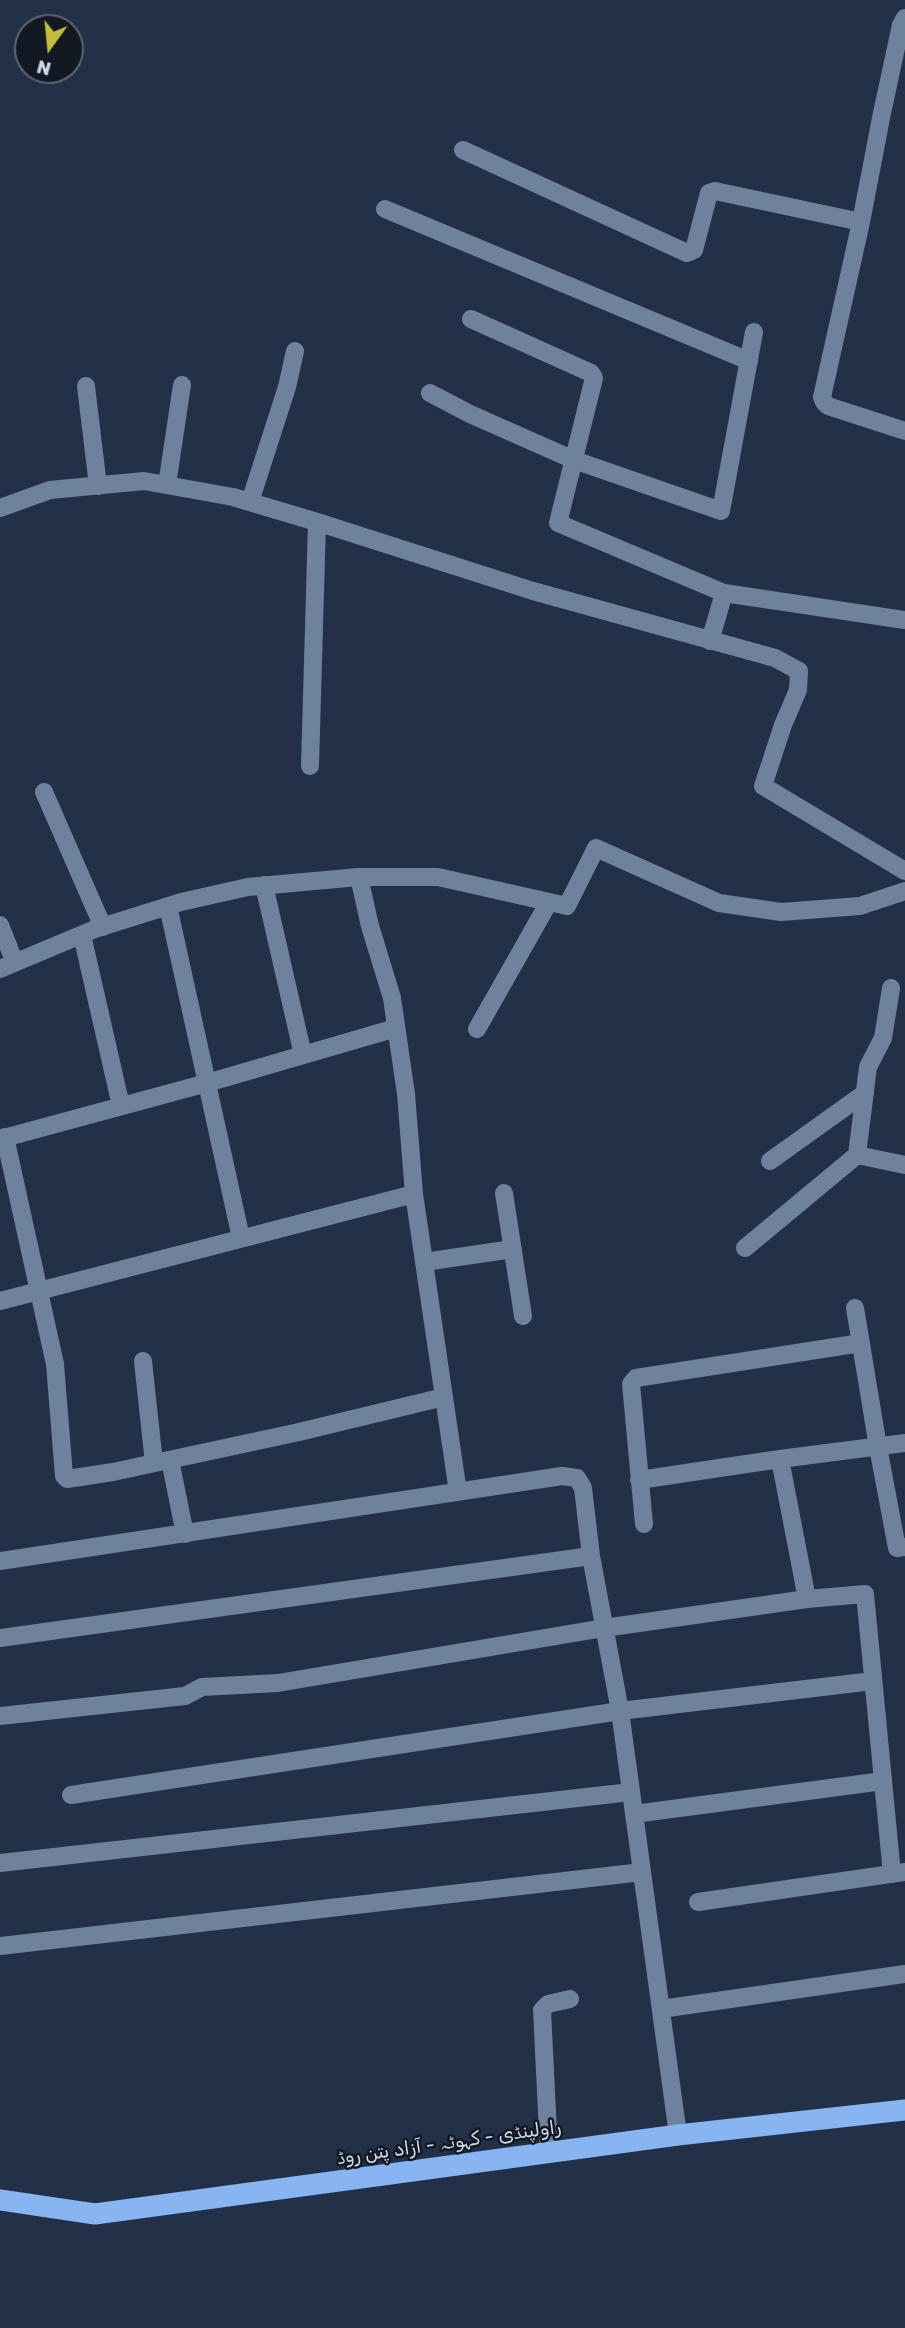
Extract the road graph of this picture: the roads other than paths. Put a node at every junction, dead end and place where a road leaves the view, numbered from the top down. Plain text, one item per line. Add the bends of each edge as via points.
1 (905, 18) edge
2 (463, 150) dead end
3 (385, 209) dead end
4 (861, 222) junction
5 (471, 319) dead end
6 (754, 332) dead end
7 (295, 351) dead end
8 (749, 360) junction
9 (182, 385) dead end
10 (86, 386) dead end
11 (430, 393) dead end
12 (905, 431) edge
13 (574, 460) junction
14 (167, 485) junction
15 (98, 486) junction
16 (250, 502) junction
17 (0, 508) edge
18 (317, 522) junction
19 (724, 593) junction
20 (905, 620) edge
21 (710, 641) junction
22 (310, 766) dead end
23 (44, 792) dead end
24 (905, 871) edge
25 (359, 877) junction
26 (264, 885) junction
27 (905, 891) edge
28 (549, 902) junction
29 (168, 906) junction
30 (0, 925) edge
31 (103, 927) junction
32 (82, 935) junction
33 (8, 966) edge
34 (891, 988) dead end
35 (397, 1028) junction
36 (477, 1028) dead end
37 (303, 1055) junction
38 (207, 1083) junction
39 (865, 1093) junction
40 (121, 1106) junction
41 (3, 1138) edge
42 (857, 1155) junction
43 (770, 1161) dead end
44 (905, 1165) edge
45 (504, 1193) dead end
46 (414, 1194) junction
47 (241, 1238) junction
48 (746, 1248) dead end
49 (513, 1249) junction
50 (424, 1262) junction
51 (38, 1293) junction
52 (0, 1301) edge
53 (855, 1308) dead end
54 (523, 1316) dead end
55 (861, 1343) junction
56 (143, 1361) dead end
57 (444, 1397) junction
58 (905, 1443) edge
59 (878, 1447) junction
60 (780, 1459) junction
61 (162, 1461) junction
62 (639, 1480) junction
63 (458, 1492) junction
64 (645, 1524) dead end
65 (185, 1534) junction
66 (905, 1547) edge
67 (591, 1556) junction
68 (0, 1561) edge
69 (807, 1599) junction
70 (604, 1628) junction
71 (0, 1638) edge
72 (873, 1681) junction
73 (620, 1711) junction
74 (0, 1716) edge
75 (883, 1781) junction
76 (631, 1792) junction
77 (71, 1795) dead end
78 (634, 1814) junction
79 (0, 1863) edge
80 (642, 1872) junction
81 (898, 1873) edge
82 (698, 1902) dead end
83 (0, 1946) edge
84 (905, 1974) edge
85 (570, 1999) dead end
86 (661, 2009) junction
87 (905, 2110) edge
88 (678, 2135) junction
89 (549, 2152) junction
90 (0, 2200) edge

1 - 4 street
2 - 4 street via 687,253 694,250 709,193 715,191
3 - 8 street
4 - 12 street via 822,397 828,406
5 - 13 street via 591,373 594,378
6 - 8 street
7 - 16 street
8 - 13 street via 721,511
9 - 14 street
10 - 15 street
11 - 13 street
13 - 19 street via 558,523
14 - 15 street via 144,481
14 - 16 street
15 - 17 street via 50,491
16 - 18 street
18 - 21 street
18 - 22 street
19 - 20 street
19 - 21 street
21 - 24 street via 775,658 799,671 798,690 763,786
23 - 31 street
25 - 26 street
25 - 28 street via 438,877
25 - 35 street
26 - 29 street
26 - 37 street
27 - 28 street via 860,906 781,912 719,903 596,848 567,906
28 - 36 street
29 - 31 street
29 - 38 street
30 - 33 street
31 - 32 street
32 - 33 street
32 - 40 street
34 - 39 street via 883,1038 868,1067
35 - 37 street
35 - 46 street
37 - 38 street
38 - 40 street
38 - 47 street
39 - 42 street
39 - 43 street
40 - 41 street
41 - 51 street
42 - 44 street
42 - 48 street
45 - 49 street
46 - 47 street
46 - 50 street
47 - 51 street
49 - 50 street
49 - 54 street
50 - 57 street
51 - 52 street
51 - 61 street via 55,1364 64,1476
53 - 55 street
55 - 59 street
55 - 62 street via 636,1378 631,1384
56 - 61 street
57 - 61 street
57 - 63 street
58 - 59 street
59 - 60 street
59 - 66 street via 897,1548
60 - 62 street
60 - 69 street
61 - 65 street
62 - 64 street
63 - 65 street
63 - 67 street via 562,1476 577,1478 583,1488
65 - 68 street
67 - 70 street
67 - 71 street
69 - 70 street
69 - 72 street via 865,1594
70 - 73 street
70 - 74 street via 278,1683 202,1687 185,1696
72 - 73 street
72 - 75 street
73 - 76 street
73 - 77 street
75 - 78 street
75 - 81 street
76 - 78 street
76 - 79 street
78 - 80 street
80 - 83 street
80 - 86 street
81 - 82 street
84 - 86 street
85 - 89 street via 542,2010
86 - 88 street
87 - 88 highway, راولپنڈی - کہوٹہ - آزاد پتن روڈ
88 - 89 highway, راولپنڈی - کہوٹہ - آزاد پتن روڈ
89 - 90 highway, راولپنڈی - کہوٹہ - آزاد پتن روڈ via 95,2214

